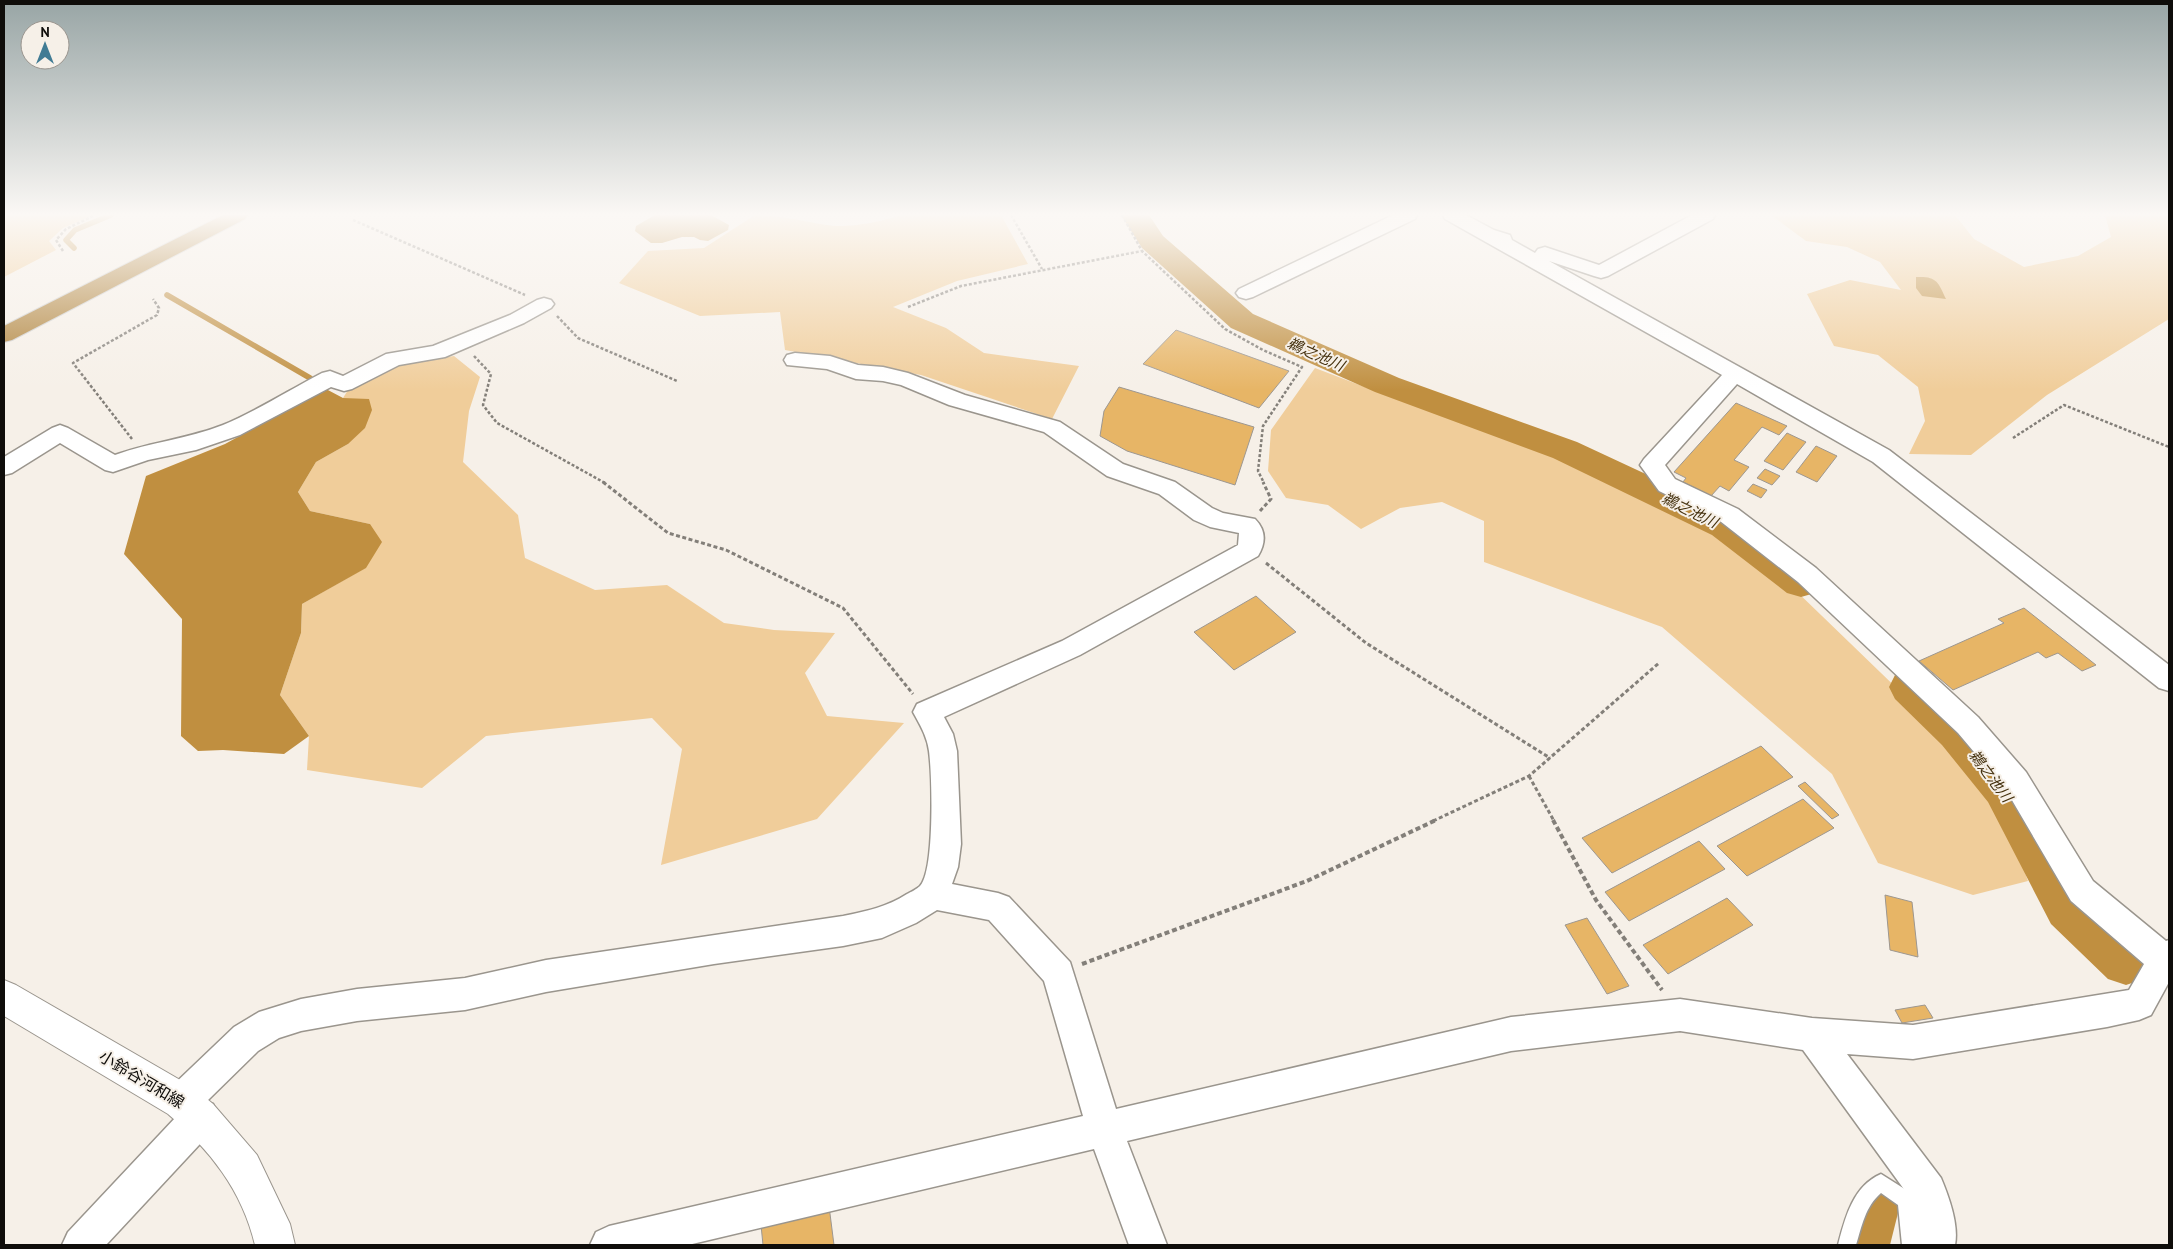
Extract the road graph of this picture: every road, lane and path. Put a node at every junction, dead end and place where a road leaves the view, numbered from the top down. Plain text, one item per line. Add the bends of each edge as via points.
1 (93, 273) edge
2 (124, 273) edge
3 (472, 273) edge
4 (1022, 273) edge
5 (1166, 273) edge
6 (1287, 273) edge
7 (1556, 273) edge
8 (1246, 293) dead end
9 (153, 299) dead end
10 (548, 307) junction
11 (908, 308) dead end
12 (4, 318) edge
13 (4, 335) edge
14 (469, 352) dead end
15 (796, 360) dead end
16 (1734, 375) junction
17 (677, 382) dead end
18 (2013, 438) dead end
19 (2169, 447) edge
20 (143, 453) junction
21 (4, 467) edge
22 (1246, 525) junction
23 (1250, 550) junction
24 (1659, 663) dead end
25 (2169, 680) edge
26 (927, 712) junction
27 (1550, 758) junction
28 (1529, 776) junction
29 (933, 895) junction
30 (2167, 958) edge
31 (1058, 973) junction
32 (4, 997) edge
33 (1680, 1014) junction
34 (1812, 1035) junction
35 (190, 1109) junction
36 (1105, 1129) junction
37 (82, 1245) edge
38 (275, 1245) edge
39 (609, 1245) edge
40 (1148, 1245) edge
41 (1847, 1245) edge
42 (1911, 1245) edge
43 (1936, 1245) edge

1 - 12 highway
2 - 13 highway
3 - 10 path
4 - 11 path via 961,286
5 - 22 path via 1225,329 1302,367 1263,426 1258,471 1271,498
6 - 8 street
7 - 16 street
9 - 20 path via 160,308 158,315 73,363
10 - 17 path via 578,338
10 - 20 street via 438,352 394,358 344,384 330,378 214,437
14 - 26 path via 491,374 483,405 498,423 609,485 668,533 726,550 843,608
15 - 22 street via 830,363 856,372 908,380 957,400 1052,427 1115,470 1167,488 1203,514 1219,521
16 - 25 street via 1881,456
16 - 30 street via 1652,464 1667,486 1729,515 1807,575 1968,724 2016,781 2082,891
18 - 19 path via 2064,405
20 - 21 street via 113,464 60,433
22 - 23 street via 1251,530
23 - 26 street via 1121,623
23 - 27 path via 1366,643
24 - 27 path
26 - 29 street via 939,734 943,751 946,835 943,867
27 - 28 path
28 - 31 path via 1306,881
28 - 33 path via 1596,900
29 - 31 street via 998,907
29 - 35 street via 882,923 843,931 546,976 465,994 301,1014 271,1024 246,1039
30 - 34 street via 2138,1004 2115,1010 1913,1042
31 - 36 street
32 - 35 main road, 小鈴谷河和線
33 - 34 street
33 - 36 street via 1511,1034
34 - 43 street via 1928,1191 1938,1235
35 - 37 street
35 - 38 main road, 小鈴谷河和線 via 244,1168 270,1224
36 - 39 street
36 - 40 street
41 - 42 lane via 1859,1208 1871,1189 1881,1183 1905,1199

